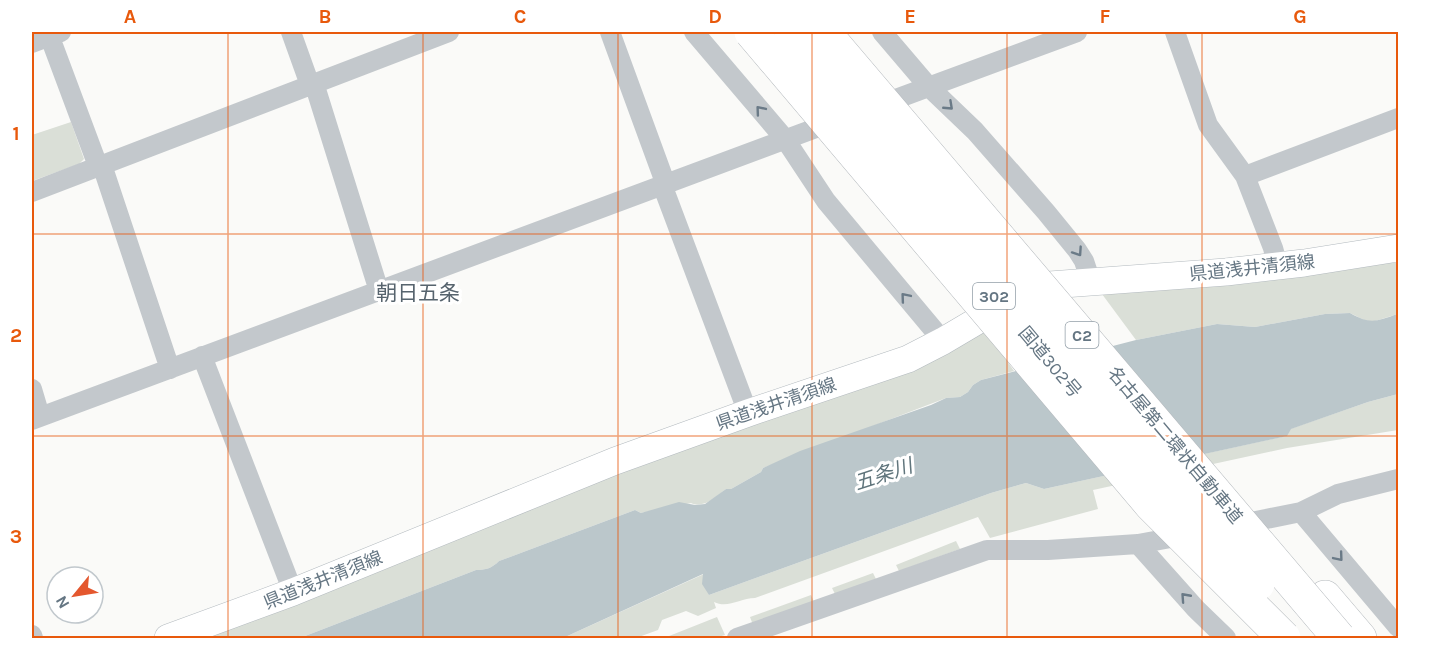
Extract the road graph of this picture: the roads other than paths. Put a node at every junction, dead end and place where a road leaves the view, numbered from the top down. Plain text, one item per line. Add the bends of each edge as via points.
1 (291, 32) edge
2 (449, 32) edge
3 (610, 32) edge
4 (694, 32) edge
5 (751, 32) edge
6 (770, 32) edge
7 (791, 32) edge
8 (824, 32) edge
9 (845, 32) edge
10 (882, 32) edge
11 (1077, 32) edge
12 (1175, 32) edge
13 (53, 33) edge
14 (32, 43) edge
15 (312, 84) junction
16 (928, 86) junction
17 (1398, 118) edge
18 (785, 139) junction
19 (100, 166) junction
20 (1245, 176) junction
21 (664, 186) junction
22 (32, 192) edge
23 (1392, 250) edge
24 (1278, 266) junction
25 (1091, 282) junction
26 (379, 291) junction
27 (943, 341) junction
28 (202, 356) junction
29 (170, 369) junction
30 (32, 389) edge
31 (748, 413) junction
32 (36, 418) edge
33 (1398, 479) edge
34 (1301, 512) junction
35 (1138, 544) junction
36 (293, 592) junction
37 (1398, 627) edge
38 (168, 639) edge
39 (737, 639) edge
40 (1226, 639) edge
41 (1284, 639) edge
42 (1304, 639) edge
43 (1339, 639) edge
44 (1360, 639) edge

1 - 15 street
2 - 15 street
3 - 21 street
18 -> 4 street
5 - 41 highway, bridge via 1151,504
6 - 41 highway, 国道302号 / 302
7 - 42 highway, 名古屋第二環状自動車道 / C2, bridge
8 - 43 highway, 名古屋第二環状自動車道 / C2, bridge
9 - 44 highway
10 - 16 street
11 - 16 street
12 - 20 street via 1208,125
13 - 14 street
13 - 19 street
15 - 19 street
15 - 26 street
16 - 18 street
16 -> 25 street via 983,139 1052,219 1084,261
17 - 20 street
18 - 21 street
27 -> 18 street via 826,201
19 - 22 street
19 - 29 street
20 - 24 street
21 - 26 street
21 - 31 street
23 - 24 main road, 県道浅井清須線
24 - 25 main road, 県道浅井清須線
25 - 27 main road, 県道浅井清須線 via 1036,286
26 - 28 street
27 - 31 main road, 県道浅井清須線 via 908,359
28 - 29 street
28 - 36 street
29 - 32 street
30 - 32 street
31 - 36 main road, 県道浅井清須線 via 615,461
33 - 34 street via 1338,494
34 - 35 street
34 -> 37 street
35 - 39 street via 987,550
40 -> 35 street
36 - 38 main road, 県道浅井清須線

